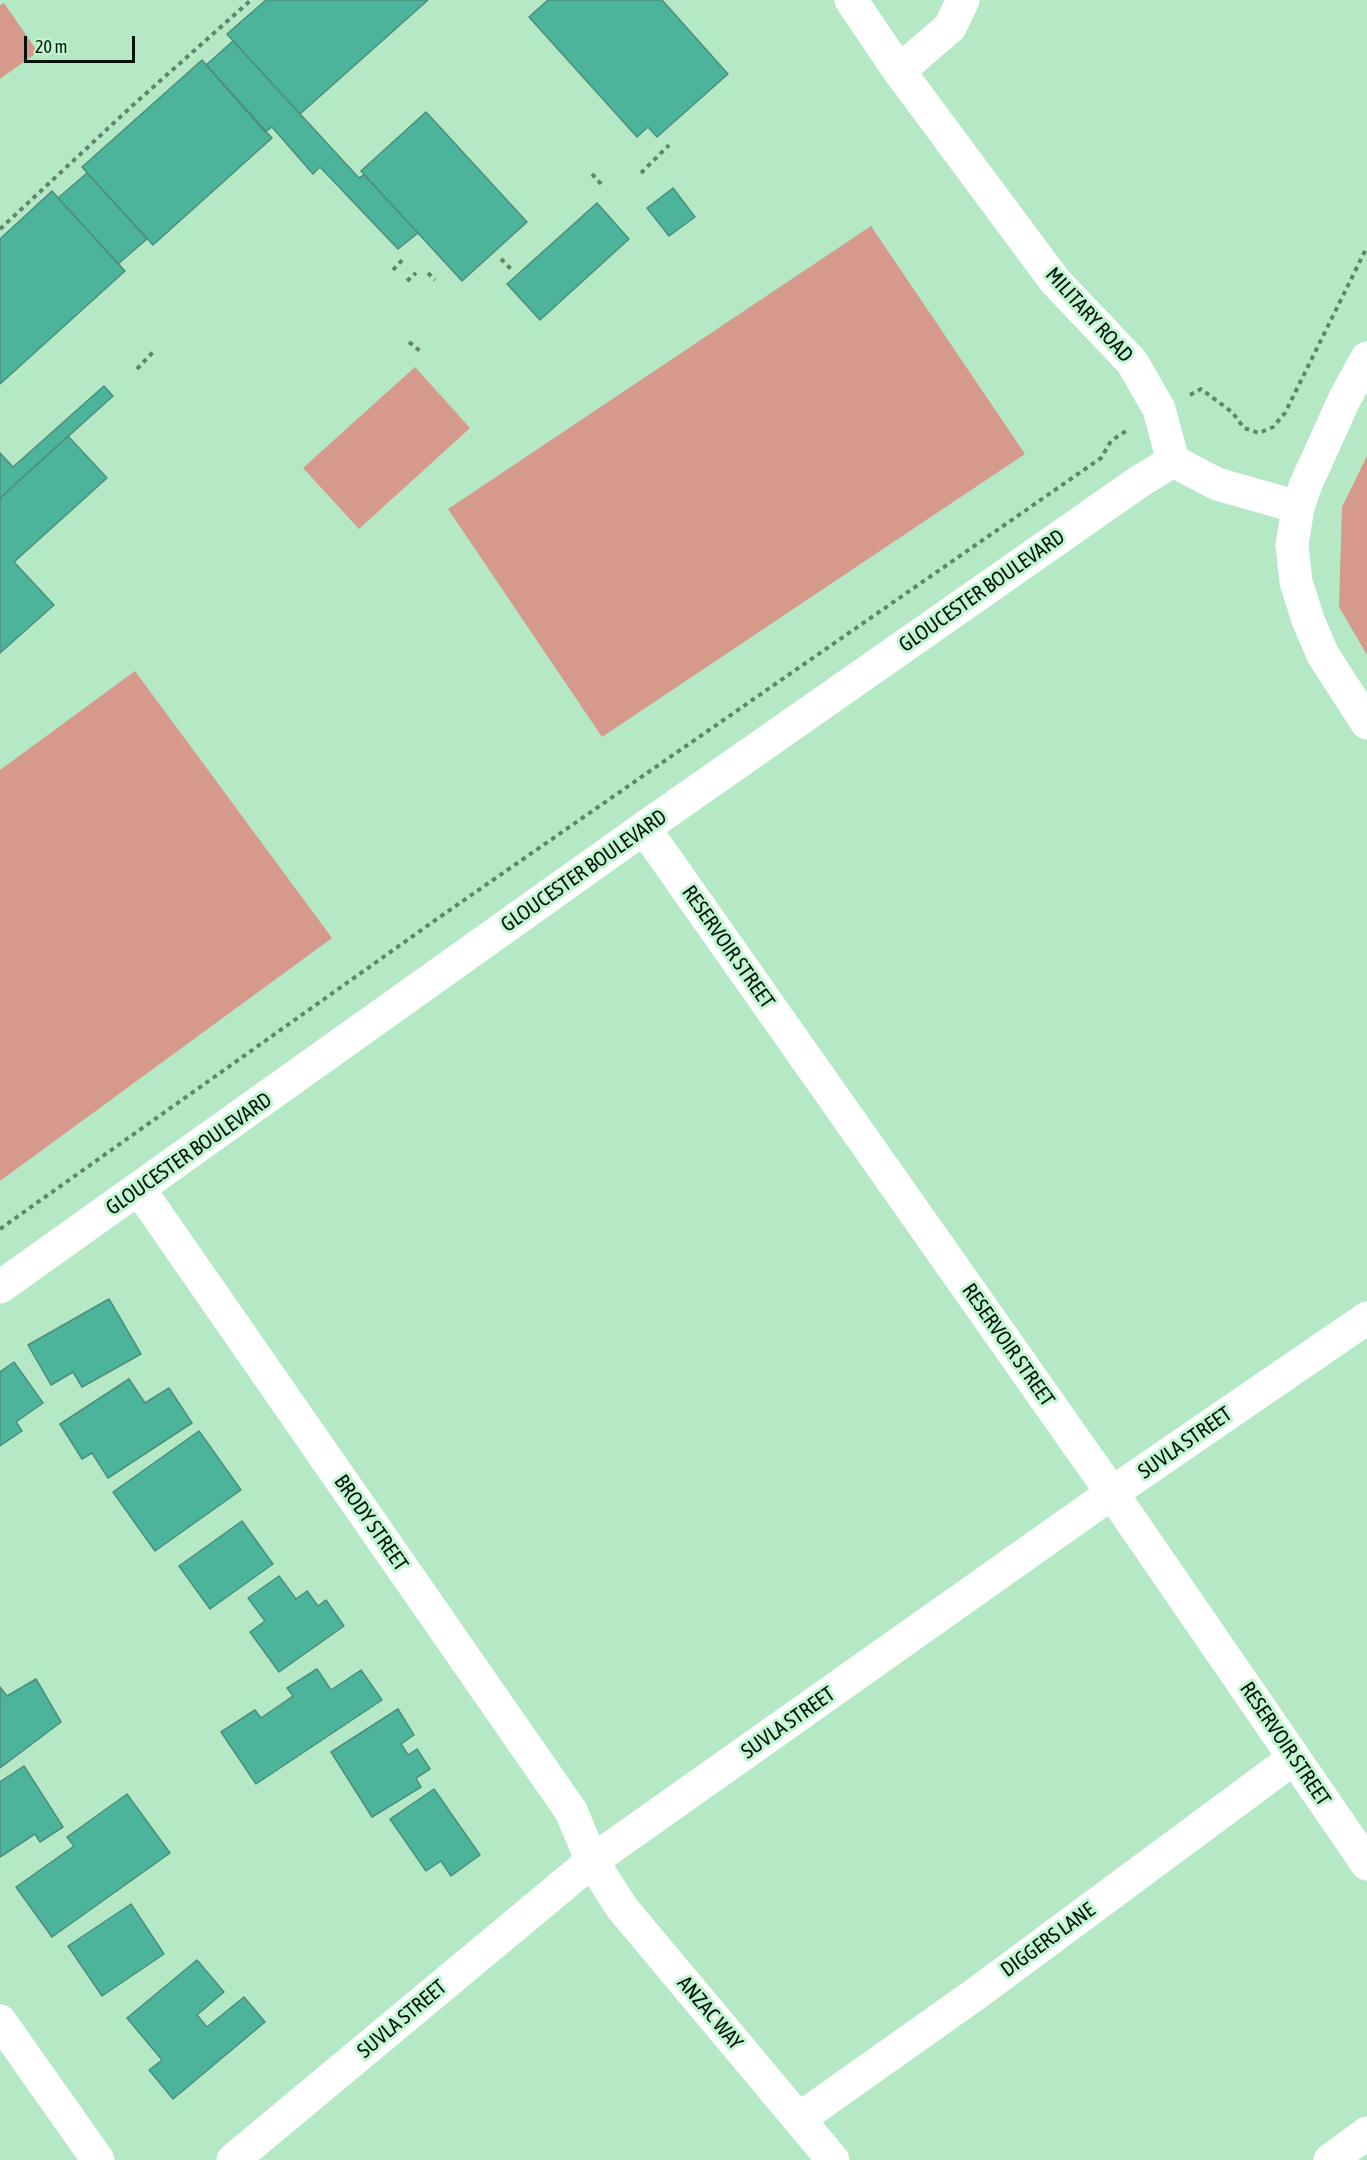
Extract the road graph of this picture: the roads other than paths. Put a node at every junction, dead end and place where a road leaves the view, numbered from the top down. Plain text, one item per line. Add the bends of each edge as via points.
1 (851, 0) edge
2 (963, 0) edge
3 (899, 71) junction
4 (1367, 357) edge
5 (1173, 461) junction
6 (1298, 507) junction
7 (1367, 723) edge
8 (644, 828) junction
9 (139, 1189) junction
10 (0, 1287) edge
11 (1367, 1318) edge
12 (1112, 1493) junction
13 (1294, 1758) junction
14 (592, 1861) junction
15 (1367, 1864) edge
16 (0, 2021) edge
17 (799, 2119) junction
18 (1367, 2133) edge
19 (98, 2160) edge
20 (232, 2160) edge
21 (833, 2160) edge
22 (1330, 2160) edge

1 - 3 street, MILITARY ROAD
2 - 3 street via 950,27
3 - 5 street, MILITARY ROAD via 1055,281 1132,362 1159,409
4 - 6 street
5 - 6 street via 1217,484
5 - 8 street, GLOUCESTER BOULEVARD via 1120,494
6 - 7 street via 1292,546 1299,592 1323,655
8 - 9 street, GLOUCESTER BOULEVARD
8 - 12 street, RESERVOIR STREET
9 - 10 street, GLOUCESTER BOULEVARD
9 - 14 street, BRODY STREET via 571,1811
11 - 12 street, SUVLA STREET
12 - 13 street, RESERVOIR STREET
12 - 14 street, SUVLA STREET
13 - 15 street, RESERVOIR STREET
13 - 17 street, DIGGERS LANE
14 - 17 street, ANZAC WAY via 622,1908
14 - 20 street, SUVLA STREET
16 - 19 street
17 - 21 street, ANZAC WAY
18 - 22 street

